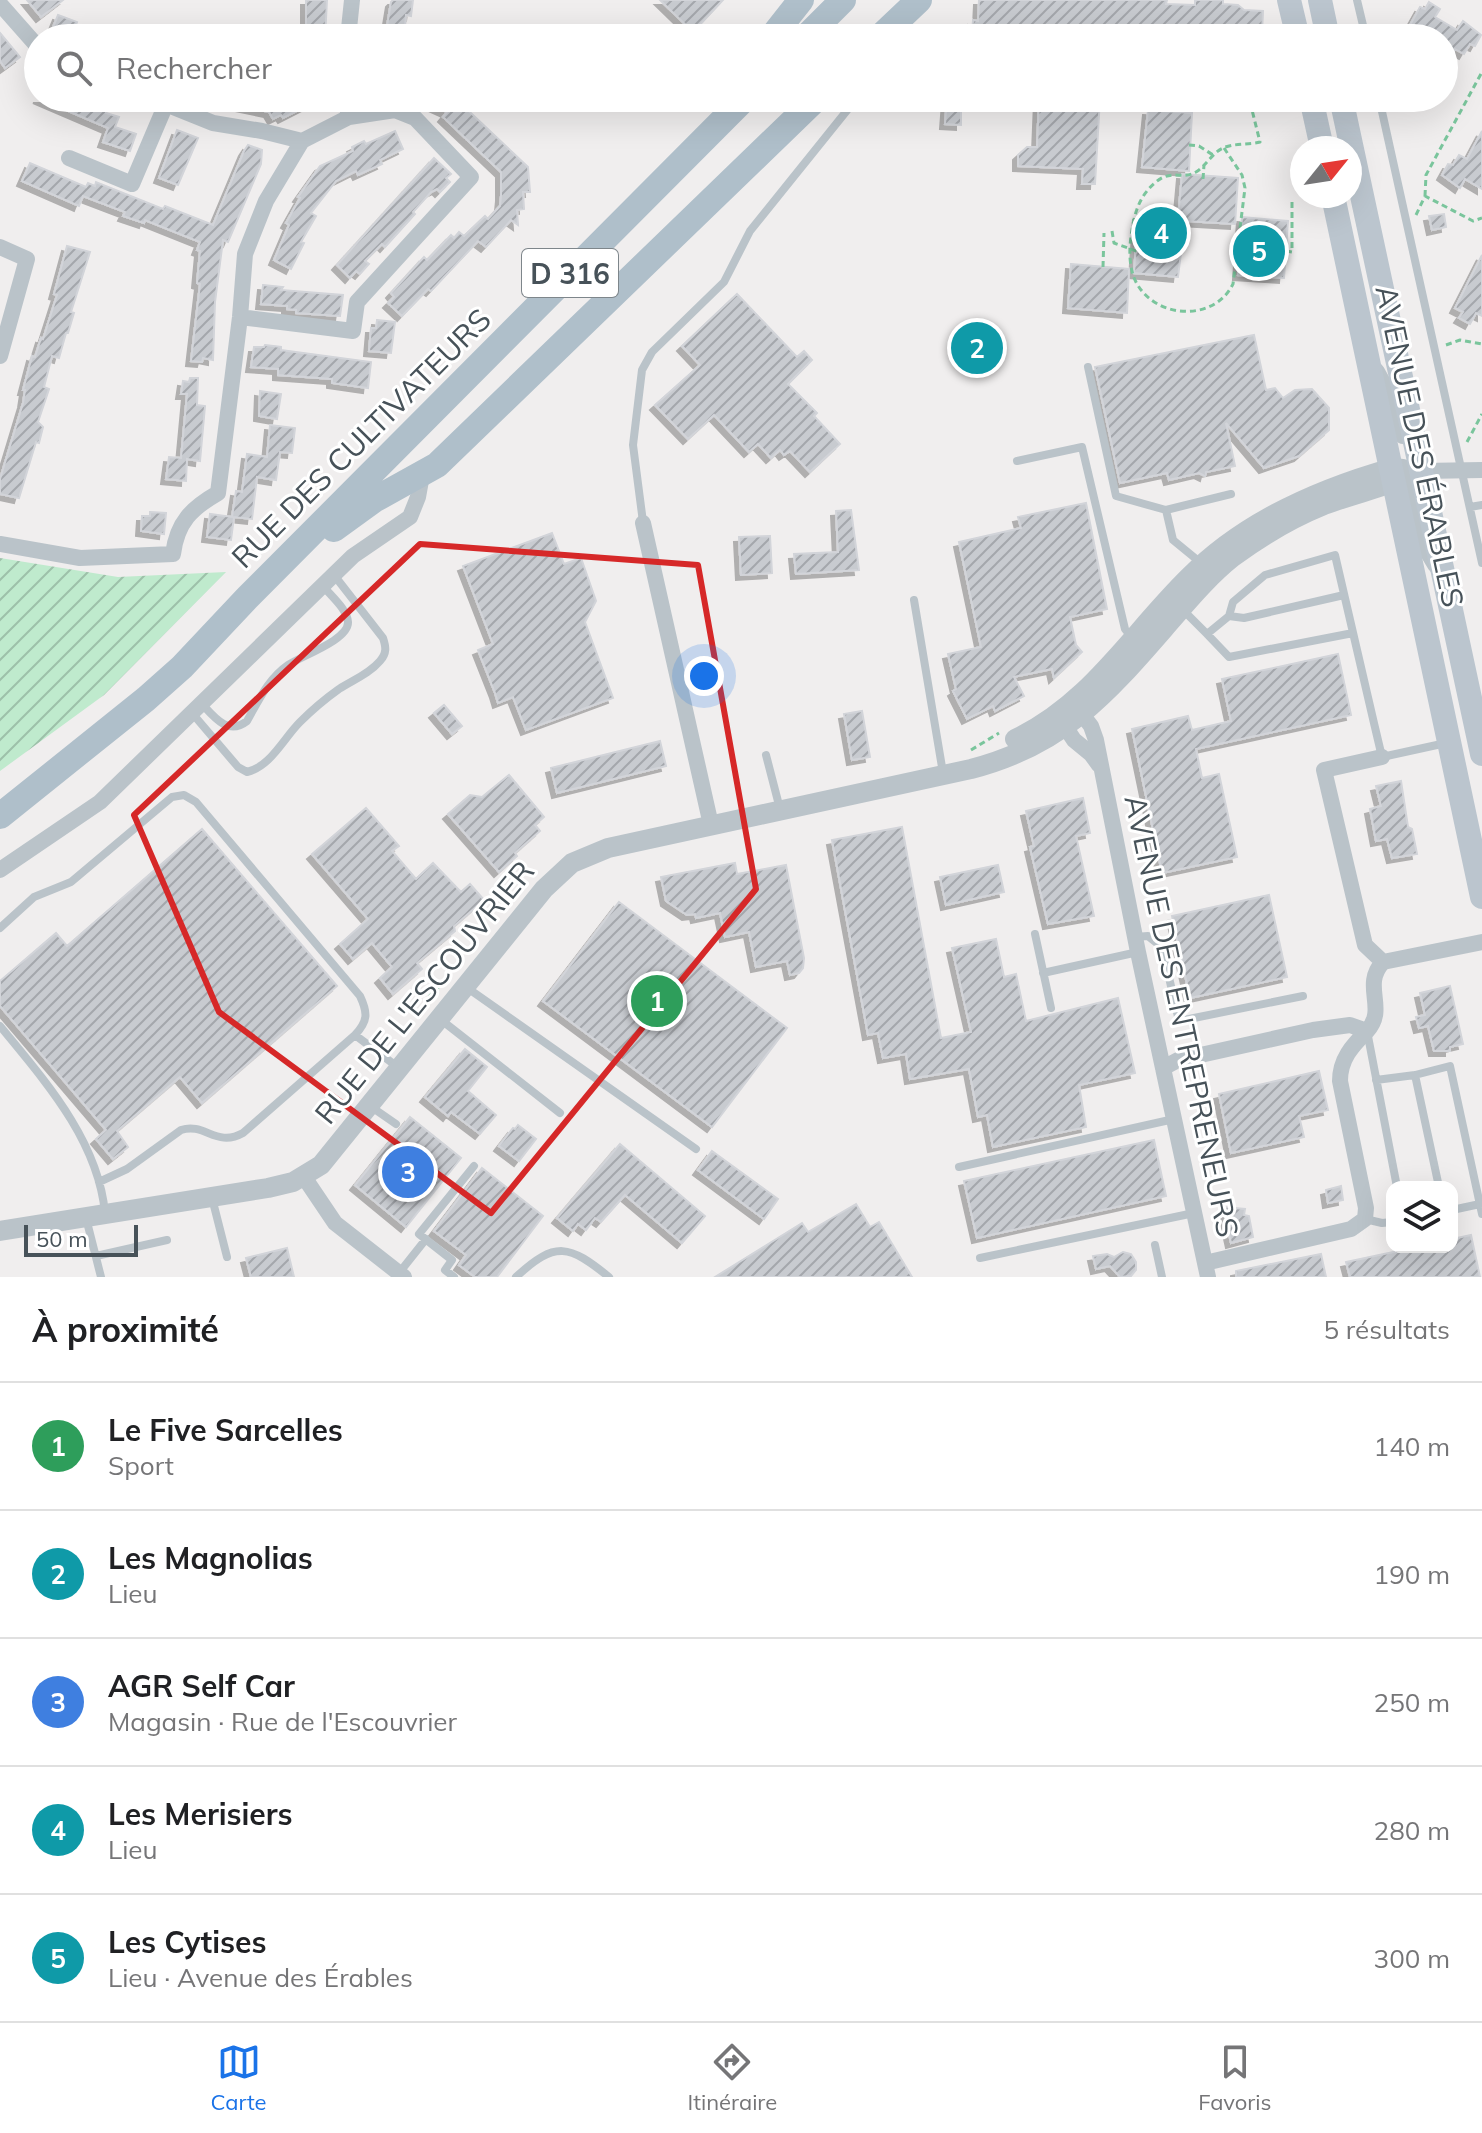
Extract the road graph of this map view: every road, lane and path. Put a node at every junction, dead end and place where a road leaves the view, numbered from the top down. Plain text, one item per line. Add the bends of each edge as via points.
1 (352, 0) edge
2 (801, 0) edge
3 (843, 0) edge
4 (1289, 0) edge
5 (1320, 0) edge
6 (1357, 0) edge
7 (0, 4) edge
8 (912, 10) edge
9 (349, 24) edge
10 (782, 24) edge
11 (819, 24) edge
12 (896, 24) edge
13 (1295, 24) edge
14 (1325, 24) edge
15 (1363, 24) edge
16 (24, 31) edge
17 (1482, 72) edge
18 (155, 112) edge
19 (186, 112) edge
20 (348, 112) edge
21 (382, 112) edge
22 (400, 112) edge
23 (709, 112) edge
24 (731, 112) edge
25 (803, 112) edge
26 (846, 112) edge
27 (1250, 112) edge
28 (1314, 112) edge
29 (1343, 112) edge
30 (1382, 112) edge
31 (349, 117) junction
32 (1319, 136) edge
33 (302, 141) junction
34 (1189, 145) dead end
35 (1224, 148) junction
36 (1213, 155) junction
37 (69, 158) dead end
38 (1204, 165) junction
39 (1203, 179) dead end
40 (1425, 196) junction
41 (1292, 208) edge
42 (1336, 208) edge
43 (1482, 218) edge
44 (1406, 219) junction
45 (1112, 231) dead end
46 (1104, 233) dead end
47 (0, 247) edge
48 (1129, 249) junction
49 (1286, 251) dead end
50 (1139, 252) dead end
51 (1103, 267) dead end
52 (240, 317) junction
53 (1482, 344) edge
54 (1436, 351) junction
55 (0, 356) edge
56 (1370, 363) junction
57 (1088, 367) dead end
58 (1482, 414) edge
59 (395, 448) junction
60 (1458, 452) junction
61 (1017, 461) dead end
62 (1482, 470) edge
63 (1462, 471) junction
64 (422, 475) junction
65 (1403, 475) junction
66 (1358, 478) junction
67 (1231, 494) dead end
68 (1482, 505) edge
69 (1470, 507) junction
70 (1166, 510) junction
71 (643, 523) joint
72 (0, 544) edge
73 (1482, 563) edge
74 (1208, 570) junction
75 (328, 580) junction
76 (1344, 595) junction
77 (247, 598) junction
78 (914, 600) dead end
79 (1176, 603) junction
80 (1229, 616) junction
81 (225, 620) junction
82 (1353, 633) junction
83 (1207, 634) junction
84 (1140, 644) junction
85 (196, 708) junction
86 (1070, 715) junction
87 (1004, 730) dead end
88 (1451, 742) junction
89 (1482, 754) edge
90 (766, 755) dead end
91 (1382, 757) junction
92 (941, 767) junction
93 (0, 799) edge
94 (780, 810) junction
95 (0, 816) edge
96 (711, 825) junction
97 (0, 870) edge
98 (1482, 897) edge
99 (0, 928) edge
100 (1035, 934) dead end
101 (1482, 942) edge
102 (1137, 944) junction
103 (1383, 962) junction
104 (1043, 973) junction
105 (461, 978) junction
106 (1303, 996) dead end
107 (1051, 1008) dead end
108 (433, 1013) junction
109 (0, 1026) edge
110 (1367, 1031) junction
111 (355, 1035) junction
112 (400, 1068) junction
113 (1163, 1068) junction
114 (1415, 1075) junction
115 (1376, 1080) junction
116 (370, 1105) junction
117 (560, 1113) dead end
118 (1174, 1119) junction
119 (396, 1124) dead end
120 (696, 1149) dead end
121 (474, 1166) dead end
122 (959, 1167) dead end
123 (304, 1177) junction
124 (1396, 1181) edge
125 (1438, 1181) edge
126 (99, 1182) junction
127 (211, 1197) junction
128 (1481, 1209) edge
129 (1458, 1210) edge
130 (1194, 1213) junction
131 (95, 1216) junction
132 (1365, 1219) junction
133 (1386, 1223) edge
134 (0, 1231) edge
135 (426, 1239) junction
136 (167, 1240) dead end
137 (1155, 1245) dead end
138 (96, 1256) junction
139 (227, 1257) dead end
140 (980, 1258) dead end
141 (1206, 1270) edge
142 (401, 1275) edge
143 (101, 1277) edge
144 (454, 1277) edge
145 (516, 1277) edge
146 (609, 1277) edge
147 (1162, 1277) edge

1 - 9 street
2 - 10 main road
3 - 11 main road
4 - 13 main road
5 - 14 main road
6 - 15 lane
7 - 16 street
8 - 12 main road
17 - 40 path via 1426,175
18 - 37 street via 132,184
19 - 33 street via 213,123
20 - 31 street
21 - 31 street
22 - 52 street via 415,118 471,177 357,302 353,331
23 - 59 main road
24 - 59 main road, RUE DES CULTIVATEURS / D 316
25 - 64 main road
26 - 71 lane via 750,231 724,282 652,352 642,370 633,445
27 - 35 path via 1260,142
28 - 32 main road
29 - 65 main road, AVENUE DES ÉRABLES
30 - 44 lane
31 - 33 street
33 - 52 street via 266,201 245,254
34 - 36 path
35 - 36 path
35 - 48 path via 1245,188 1227,297 1197,312 1160,304 1136,283
36 - 38 path
38 - 39 path
38 - 48 path via 1195,173 1170,174 1153,184 1134,214
40 - 43 path via 1473,221
40 - 44 path via 1415,217
41 - 49 path via 1292,252
42 - 56 main road, AVENUE DES ÉRABLES
44 - 54 lane
45 - 48 path via 1114,243
46 - 51 path
47 - 55 street via 27,259
48 - 50 path
52 - 72 street via 218,493 183,520 173,554 80,558
53 - 54 path via 1460,340
54 - 60 lane
56 - 65 main road, AVENUE DES ÉRABLES
56 - 66 street via 1376,453
57 - 70 lane via 1116,496
58 - 60 path
59 - 77 main road, RUE DES CULTIVATEURS / D 316
60 - 63 lane
61 - 84 lane via 1082,447 1125,629
62 - 63 street
63 - 65 street
63 - 69 lane
64 - 75 street via 410,517
64 - 77 main road via 357,511
65 - 66 street
65 - 74 street via 1302,516
65 - 88 main road, AVENUE DES ÉRABLES
65 - 89 main road, AVENUE DES ÉRABLES via 1445,578
66 - 74 street via 1264,520
67 - 70 lane
68 - 69 lane
69 - 73 lane
70 - 74 lane via 1173,540
71 - 96 street
74 - 79 street, RUE DE L'ESCOUVRIER
75 - 85 street
75 - 85 lane via 348,620 340,636 288,665 263,691 242,725 221,724
75 - 85 lane via 383,638 387,648 374,668 316,706 266,763 247,772
76 - 80 lane via 1244,618
76 - 80 lane via 1335,555 1265,575 1233,602
76 - 82 lane
77 - 81 main road, RUE DES CULTIVATEURS / D 316
78 - 92 lane
79 - 83 lane
79 - 84 street, RUE DE L'ESCOUVRIER
80 - 83 lane
81 - 93 main road, RUE DES CULTIVATEURS / D 316
81 - 95 main road, RUE DES CULTIVATEURS / D 316 via 155,691
82 - 83 lane via 1229,657
82 - 91 lane
84 - 86 street, RUE DE L'ESCOUVRIER via 1094,683
85 - 97 street via 100,802
86 - 92 street, RUE DE L'ESCOUVRIER
86 - 102 street, AVENUE DES ENTREPRENEURS via 1074,740 1100,767
87 - 92 path
88 - 91 lane
88 - 98 main road, AVENUE DES ÉRABLES
90 - 94 lane
91 - 103 street via 1324,770 1365,945
92 - 94 street, RUE DE L'ESCOUVRIER via 897,785
94 - 96 street, RUE DE L'ESCOUVRIER
96 - 105 street, RUE DE L'ESCOUVRIER via 608,848 572,863
99 - 111 lane via 34,897 71,882 172,797 184,795 196,802 360,996 368,1012
100 - 104 lane
101 - 103 street
102 - 104 lane
102 - 106 lane via 1148,936 1162,947 1179,1021
102 - 113 street, AVENUE DES ENTREPRENEURS
103 - 110 street via 1373,980 1377,1012
104 - 107 lane
105 - 108 street, RUE DE L'ESCOUVRIER
105 - 108 path via 447,977 430,996
105 - 120 lane
108 - 112 street, RUE DE L'ESCOUVRIER
108 - 117 lane
109 - 126 lane via 49,1085 89,1153
110 - 113 street via 1350,1025 1313,1030 1178,1060
110 - 115 lane
110 - 132 street via 1340,1069
111 - 112 lane
111 - 126 lane via 233,1139 190,1127
112 - 116 street, RUE DE L'ESCOUVRIER
113 - 118 street, AVENUE DES ENTREPRENEURS
114 - 115 lane
114 - 125 lane
114 - 128 lane via 1450,1066
115 - 124 lane
116 - 119 lane
116 - 123 street, RUE DE L'ESCOUVRIER via 321,1165
118 - 122 lane
118 - 130 street, AVENUE DES ENTREPRENEURS
121 - 135 lane via 419,1234
123 - 127 street, RUE DE L'ESCOUVRIER
123 - 142 street via 335,1223
126 - 131 lane
127 - 131 street, RUE DE L'ESCOUVRIER
127 - 139 lane
128 - 129 lane
130 - 140 lane
130 - 141 street, AVENUE DES ENTREPRENEURS
131 - 134 street, RUE DE L'ESCOUVRIER
131 - 138 lane
132 - 133 lane
132 - 141 street via 1358,1227
135 - 142 lane
135 - 144 lane via 452,1260 445,1270
136 - 138 lane
137 - 147 lane
138 - 143 lane
145 - 146 lane via 537,1258 557,1251 580,1254

